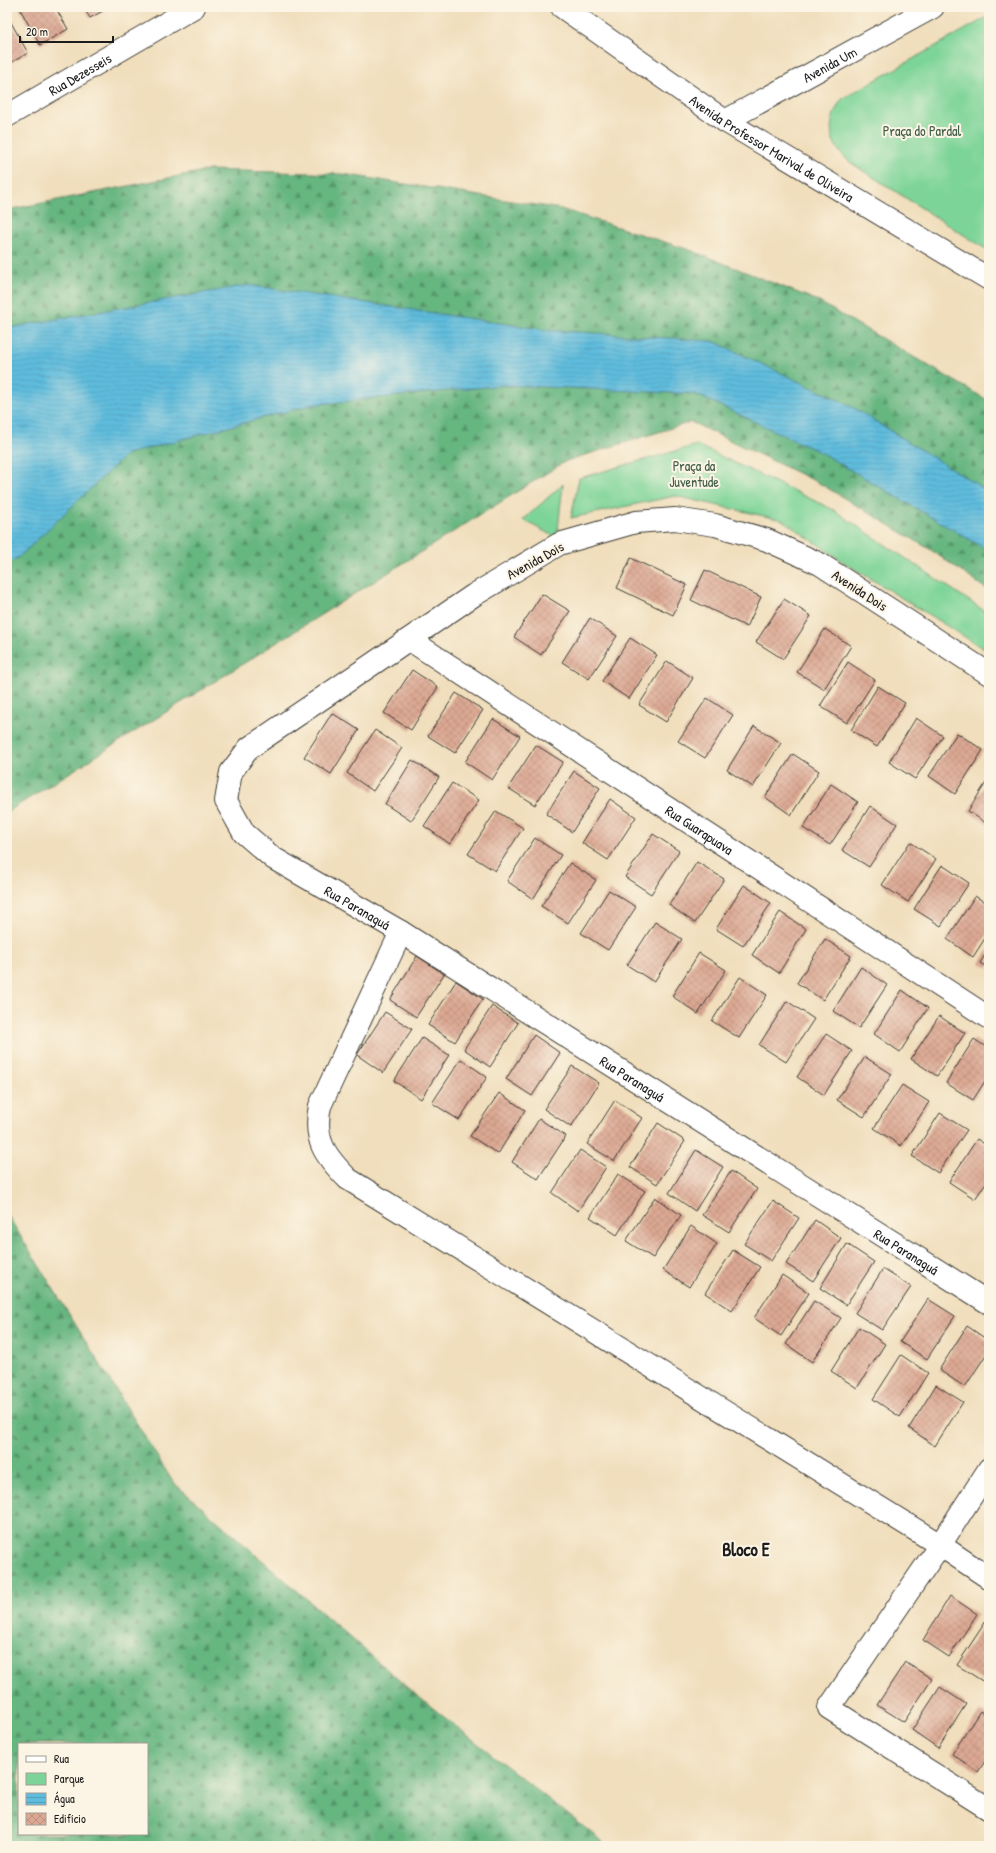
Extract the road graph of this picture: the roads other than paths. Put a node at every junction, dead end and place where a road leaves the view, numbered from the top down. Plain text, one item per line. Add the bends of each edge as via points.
1 (194, 7) edge
2 (562, 7) edge
3 (933, 7) edge
4 (7, 116) edge
5 (725, 121) junction
6 (989, 279) edge
7 (410, 640) junction
8 (989, 674) edge
9 (273, 858) joint
10 (401, 932) junction
11 (989, 1018) edge
12 (989, 1303) edge
13 (989, 1469) edge
14 (940, 1545) junction
15 (989, 1578) edge
16 (989, 1809) edge

1 - 4 street, Rua Dezesseis
2 - 5 street, Avenida Professor Marival de Oliveira
3 - 5 street, Avenida Um
5 - 6 street, Avenida Professor Marival de Oliveira
7 - 8 street, Avenida Dois via 474,595 559,544 636,522 675,519 715,525 767,540 820,564
7 - 9 street, Avenida Dois via 249,748 231,772 226,801 244,833
7 - 11 street, Rua Guarapuava
9 - 10 street, Rua Paranaguá
10 - 12 street, Rua Paranaguá
10 - 14 street via 320,1106 318,1132 321,1146 332,1164 348,1179
13 - 14 street
14 - 15 street
14 - 16 street via 829,1708

